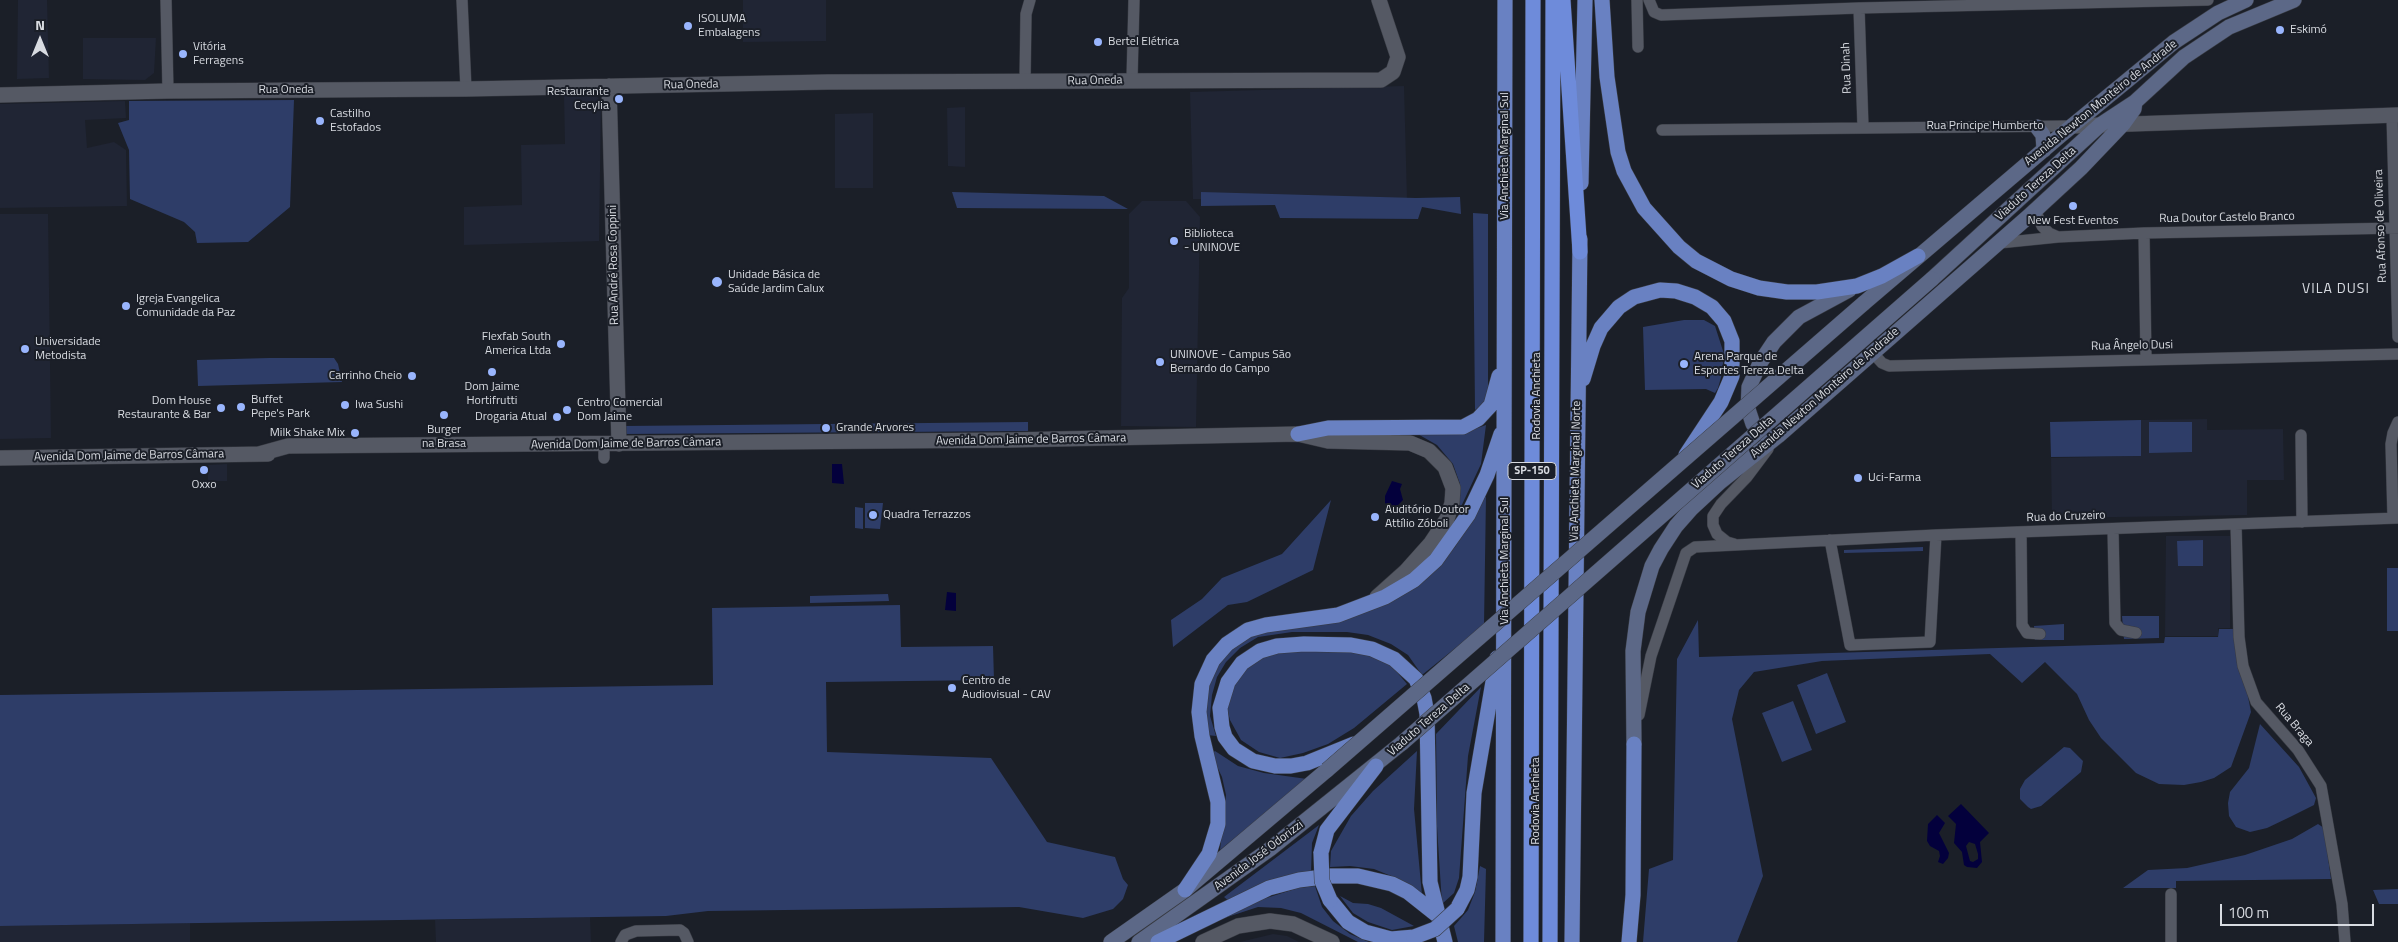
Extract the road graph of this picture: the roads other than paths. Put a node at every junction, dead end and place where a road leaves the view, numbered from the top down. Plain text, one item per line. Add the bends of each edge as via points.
1 (166, 0) edge
2 (462, 0) edge
3 (1030, 0) edge
4 (1134, 0) edge
5 (1379, 0) edge
6 (1506, 0) edge
7 (1533, 0) edge
8 (1553, 0) edge
9 (1563, 0) edge
10 (1585, 0) edge
11 (1602, 0) edge
12 (1637, 0) edge
13 (1649, 0) edge
14 (2196, 0) edge
15 (2208, 0) edge
16 (2246, 0) edge
17 (2294, 0) edge
18 (1859, 8) junction
19 (2204, 22) junction
20 (1638, 47) dead end
21 (1132, 80) junction
22 (1024, 81) junction
23 (609, 86) junction
24 (466, 89) junction
25 (168, 91) junction
26 (0, 95) edge
27 (2135, 102) junction
28 (2395, 115) edge
29 (2124, 123) junction
30 (2100, 125) junction
31 (2037, 126) junction
32 (2072, 126) junction
33 (1863, 127) junction
34 (1662, 130) dead end
35 (2088, 136) joint
36 (2044, 150) junction
37 (2035, 210) junction
38 (2397, 228) edge
39 (2144, 233) junction
40 (2058, 237) junction
41 (1999, 243) junction
42 (1580, 252) junction
43 (1918, 256) junction
44 (1857, 286) junction
45 (1505, 330) junction
46 (2398, 337) edge
47 (1872, 352) junction
48 (2398, 354) edge
49 (2146, 359) junction
50 (1577, 402) junction
51 (1505, 421) junction
52 (2398, 422) edge
53 (1298, 434) junction
54 (2301, 435) dead end
55 (1778, 436) junction
56 (348, 447) junction
57 (609, 449) junction
58 (259, 454) junction
59 (0, 458) edge
60 (1682, 461) junction
61 (2396, 518) edge
62 (2302, 522) junction
63 (2236, 524) junction
64 (2113, 529) junction
65 (2021, 532) junction
66 (1936, 535) junction
67 (1830, 540) junction
68 (1736, 545) junction
69 (1368, 604) junction
70 (1505, 619) junction
71 (2136, 633) dead end
72 (2040, 634) dead end
73 (1204, 743) junction
74 (1358, 743) junction
75 (1634, 744) junction
76 (1241, 755) junction
77 (1376, 766) junction
78 (1185, 890) junction
79 (2171, 894) dead end
80 (1437, 915) junction
81 (621, 942) edge
82 (688, 942) edge
83 (1110, 942) edge
84 (1139, 942) edge
85 (1158, 942) edge
86 (1203, 942) edge
87 (1332, 942) edge
88 (1445, 942) edge
89 (1503, 942) edge
90 (1531, 942) edge
91 (1550, 942) edge
92 (1572, 942) edge
93 (1630, 942) edge
94 (2171, 942) edge
95 (2345, 942) edge

1 - 25 street
2 - 24 street
3 - 22 street via 1026,14
4 - 21 street
5 - 21 street, Rua Oneda via 1398,57 1393,72 1381,80
6 - 45 highway, Via Anchieta Marginal Sul / SP-150
7 - 90 highway, Rodovia Anchieta / SP-150
8 - 91 highway, Rodovia Anchieta / SP-150
9 - 42 highway
10 - 42 highway, Via Anchieta Marginal Norte
11 - 44 highway via 1607,77 1618,152 1634,191 1662,230 1696,261 1731,279 1758,288 1803,292
12 - 20 street
13 - 18 street via 1654,12 1661,15
14 - 15 street
14 - 18 street
14 - 19 street via 2204,11
16 - 19 main road, Avenida Newton Monteiro de Andrade
17 - 27 main road, Avenida Newton Monteiro de Andrade via 2212,36
18 - 33 street, Rua Dinah
19 - 32 main road, Avenida Newton Monteiro de Andrade via 2174,42
21 - 22 street, Rua Oneda
22 - 23 street, Rua Oneda
23 - 24 street, Rua Oneda
23 - 57 street, Rua André Rosa Coppini
24 - 25 street, Rua Oneda
25 - 26 street, Rua Oneda
27 - 29 main road, Avenida Newton Monteiro de Andrade
27 - 30 main road, Avenida Newton Monteiro de Andrade
28 - 29 street, Rua Principe Humberto
28 - 38 street, Rua Afonso de Oliveira
29 - 30 street, Rua Principe Humberto
29 - 37 main road, Avenida Newton Monteiro de Andrade
30 - 32 street, Rua Principe Humberto
30 - 35 main road, Avenida Newton Monteiro de Andrade
31 - 32 street, Rua Principe Humberto
31 - 33 street, Rua Principe Humberto
31 - 36 main road via 2043,135
32 - 36 main road, Avenida Newton Monteiro de Andrade
33 - 34 street, Rua Principe Humberto
35 - 77 main road, Viaduto Tereza Delta, bridge via 1932,279
36 - 43 main road, Avenida Newton Monteiro de Andrade
37 - 40 street via 2042,226
37 - 41 main road, Avenida Newton Monteiro de Andrade
38 - 39 street, Rua Doutor Castelo Branco
38 - 46 street, Rua Afonso de Oliveira
39 - 40 street, Rua Doutor Castelo Branco
39 - 49 street
40 - 41 street, Rua Doutor Castelo Branco
41 - 47 main road, Avenida Newton Monteiro de Andrade
42 - 50 highway, Via Anchieta Marginal Norte
43 - 44 highway
43 - 60 main road, bridge
44 - 55 main road via 1829,298 1799,317 1774,342 1760,363 1749,387 1750,417 1763,433
45 - 51 highway, Via Anchieta Marginal Sul / SP-150
45 - 53 highway via 1493,400 1480,417 1467,426 1328,428
47 - 49 street, Rua Ângelo Dusi via 1889,366
47 - 55 main road, Avenida Newton Monteiro de Andrade
48 - 49 street, Rua Ângelo Dusi
50 - 60 highway, bridge via 1601,328 1626,302 1660,290 1676,291 1704,301 1719,313 1729,330 1734,358 1729,385 1721,402
50 - 92 highway, Via Anchieta Marginal Norte
51 - 69 highway via 1480,490 1448,546 1414,580
51 - 70 highway, Via Anchieta Marginal Sul / SP-150
52 - 61 street via 2391,444
53 - 57 street, Avenida Dom Jaime de Barros Câmara
53 - 69 street, Avenida Dom Jaime de Barros Câmara via 1328,441 1397,441 1416,445 1440,461 1451,480 1452,503 1442,527 1406,571
54 - 62 street
55 - 68 street via 1713,516 1717,534
55 - 75 main road, Avenida Newton Monteiro de Andrade via 1691,509 1669,536 1652,566 1634,636
56 - 57 street, Avenida Dom Jaime de Barros Câmara
56 - 58 street, Avenida Dom Jaime de Barros Câmara via 288,446
56 - 58 street, Avenida Dom Jaime de Barros Câmara via 333,453
58 - 59 street, Avenida Dom Jaime de Barros Câmara
60 - 74 main road, bridge
61 - 62 street, Rua do Cruzeiro
62 - 63 street, Rua do Cruzeiro
63 - 64 street, Rua do Cruzeiro
63 - 95 street, Rua Braga via 2239,637 2243,666 2256,702 2298,750 2321,786 2342,904
64 - 65 street, Rua do Cruzeiro
64 - 71 street via 2115,623 2121,630
65 - 66 street, Rua do Cruzeiro
65 - 72 street via 2022,625 2027,633
66 - 67 street, Rua do Cruzeiro
66 - 67 street via 1930,642 1850,645
67 - 68 street, Rua do Cruzeiro
68 - 75 street, Rua do Cruzeiro via 1695,547 1686,553 1648,671
69 - 73 highway via 1322,618 1256,628 1227,644 1213,660 1202,684 1199,712
70 - 77 highway, bridge via 1474,793 1467,890 1457,909 1435,929 1414,938 1391,939 1365,932 1348,922 1330,900 1322,881 1321,853 1328,830
70 - 89 highway, Via Anchieta Marginal Sul / SP-150
73 - 76 highway
73 - 78 highway via 1218,802 1218,824 1209,854
74 - 76 highway via 1307,763 1274,766
74 - 78 main road, Avenida José Odorizzi, bridge
75 - 93 highway
76 - 80 highway via 1225,737 1220,708 1232,675 1254,654 1288,645 1336,644 1372,649 1400,663 1416,679 1426,705 1428,866
77 - 84 main road, Avenida José Odorizzi via 1236,875
78 - 83 main road, Avenida José Odorizzi
79 - 94 street
80 - 85 highway via 1392,884 1358,876 1331,876 1269,888
80 - 88 highway
81 - 82 street via 625,935 636,931 680,930
86 - 87 street via 1238,926 1270,921 1293,924

